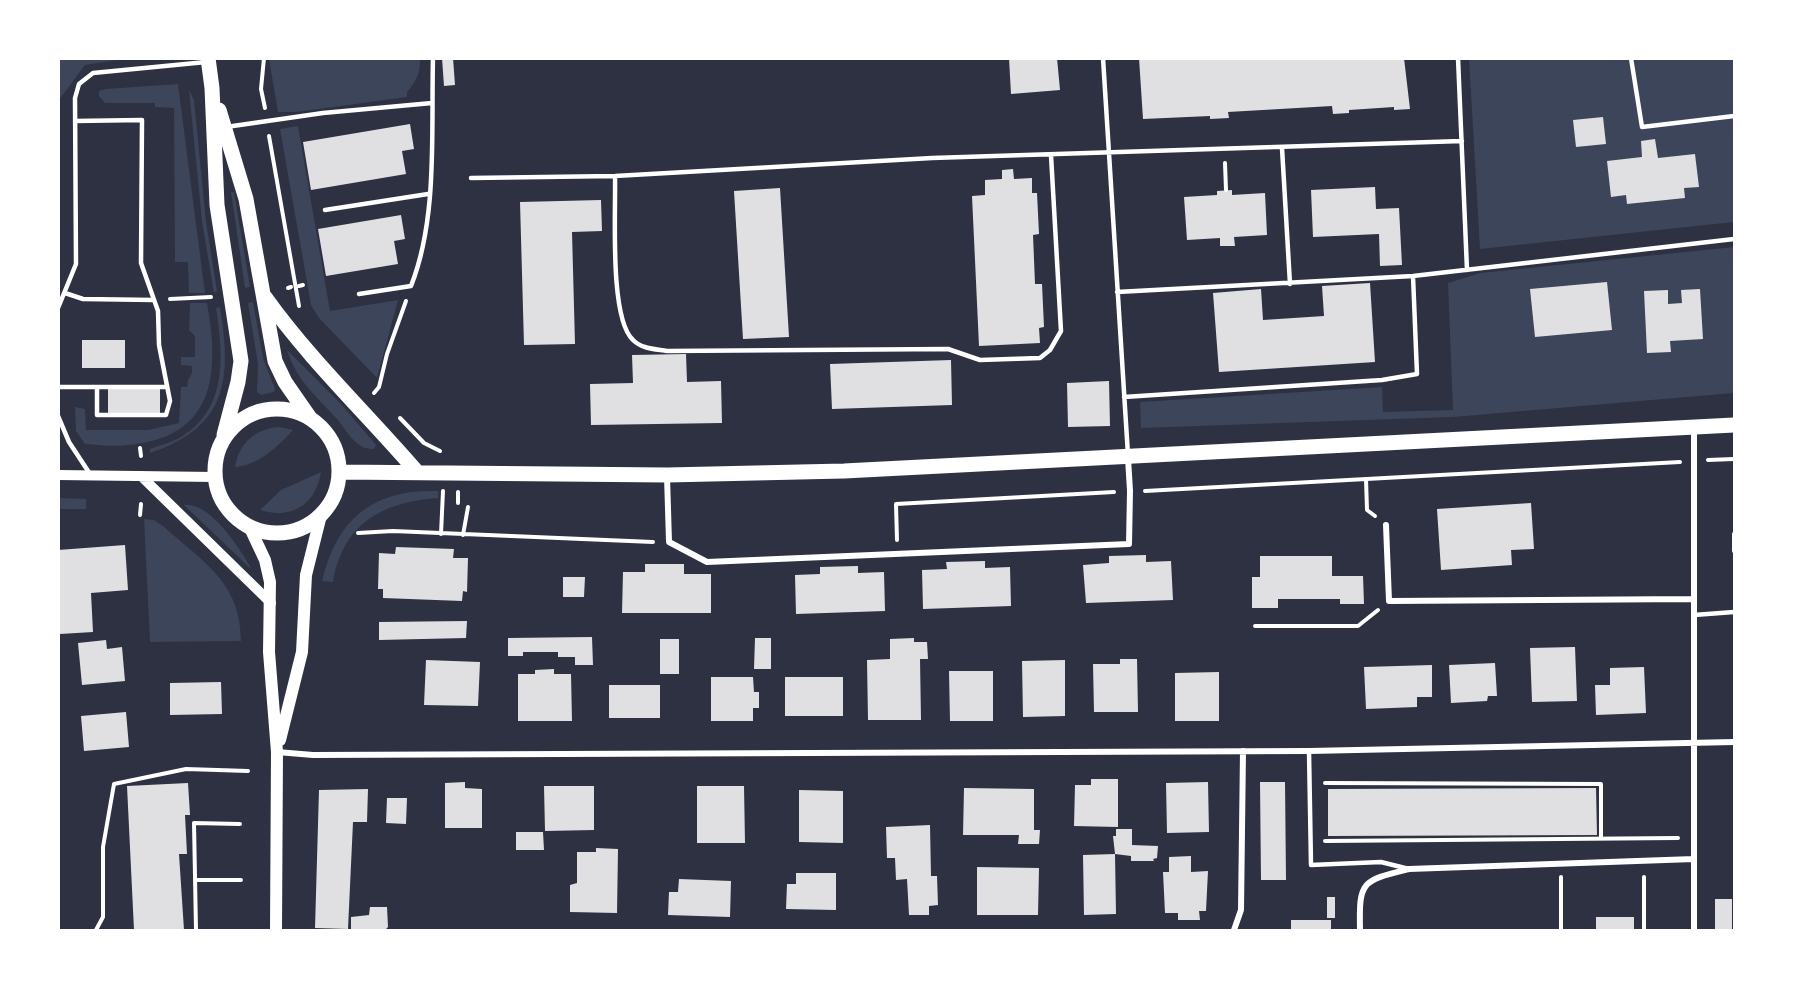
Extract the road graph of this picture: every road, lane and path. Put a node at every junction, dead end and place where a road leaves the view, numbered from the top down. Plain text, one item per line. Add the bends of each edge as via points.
1 (264, 58) edge
2 (433, 58) edge
3 (1103, 58) edge
4 (1458, 58) edge
5 (1631, 58) edge
6 (208, 60) edge
7 (212, 88) junction
8 (432, 103) junction
9 (1734, 116) edge
10 (75, 121) junction
11 (267, 122) junction
12 (224, 127) junction
13 (1462, 141) junction
14 (1282, 148) junction
15 (1225, 150) junction
16 (1110, 154) junction
17 (1051, 155) junction
18 (615, 176) junction
19 (471, 178) dead end
20 (1226, 190) dead end
21 (428, 194) junction
22 (325, 210) dead end
23 (1734, 239) edge
24 (1467, 270) junction
25 (1413, 276) junction
26 (1290, 284) junction
27 (411, 286) junction
28 (262, 292) junction
29 (1117, 292) junction
30 (65, 293) junction
31 (359, 294) dead end
32 (211, 297) dead end
33 (154, 300) junction
34 (58, 308) edge
35 (301, 311) dead end
36 (366, 384) dead end
37 (58, 387) edge
38 (97, 387) junction
39 (167, 387) junction
40 (374, 393) junction
41 (1124, 397) junction
42 (382, 401) dead end
43 (391, 410) dead end
44 (58, 416) edge
45 (310, 418) junction
46 (1734, 426) edge
47 (1694, 428) junction
48 (221, 445) junction
49 (140, 448) dead end
50 (141, 456) dead end
51 (1128, 457) junction
52 (1734, 459) edge
53 (1695, 461) junction
54 (339, 472) junction
55 (417, 472) junction
56 (444, 473) junction
57 (667, 474) junction
58 (58, 475) edge
59 (91, 476) junction
60 (141, 476) junction
61 (215, 477) junction
62 (1366, 479) junction
63 (458, 491) dead end
64 (1130, 491) junction
65 (458, 503) dead end
66 (141, 504) dead end
67 (468, 507) dead end
68 (140, 515) dead end
69 (321, 515) junction
70 (1386, 525) joint
71 (249, 526) junction
72 (358, 533) dead end
73 (441, 534) junction
74 (1734, 534) edge
75 (463, 535) junction
76 (669, 542) junction
77 (1734, 551) edge
78 (897, 554) junction
79 (1694, 599) junction
80 (1389, 601) junction
81 (271, 603) junction
82 (1734, 612) edge
83 (1694, 615) junction
84 (1255, 626) dead end
85 (1734, 742) edge
86 (1693, 744) junction
87 (1243, 751) junction
88 (1309, 751) junction
89 (277, 752) junction
90 (248, 771) dead end
91 (1325, 794) dead end
92 (240, 824) dead end
93 (1325, 829) dead end
94 (1601, 838) junction
95 (1659, 838) junction
96 (1694, 838) junction
97 (1694, 859) junction
98 (1643, 861) junction
99 (1561, 864) junction
100 (1409, 868) junction
101 (195, 880) junction
102 (241, 880) dead end
103 (96, 930) edge
104 (196, 930) edge
105 (276, 930) edge
106 (1234, 930) edge
107 (1360, 930) edge
108 (1561, 930) edge
109 (1644, 930) edge
110 (1694, 930) edge

1 - 11 path via 261,89
2 - 8 lane
3 - 16 lane
4 - 13 lane
5 - 9 lane via 1642,127
6 - 7 main road
6 - 10 lane via 89,74 76,91
7 - 12 main road
7 - 48 main road via 216,205 241,361
8 - 11 lane
8 - 21 lane
10 - 30 lane via 76,264
10 - 33 lane via 142,120 141,263
11 - 12 lane
11 - 35 path
12 - 28 main road via 246,199
13 - 14 lane
13 - 24 lane
14 - 15 lane
14 - 26 lane
15 - 16 lane
15 - 20 path
16 - 17 lane
16 - 29 lane
17 - 18 lane
17 - 18 lane via 1060,331 1050,350 1040,358 980,360 948,349 667,351 640,346 627,335 618,302
18 - 19 lane
21 - 22 lane
21 - 27 lane via 422,258
23 - 24 lane
24 - 25 lane
25 - 26 lane
25 - 41 lane via 1417,374 1382,380
26 - 29 lane
27 - 31 lane
27 - 40 path via 380,387
28 - 45 main road via 275,361
28 - 55 main road via 310,356
29 - 41 lane
30 - 33 lane via 83,299
30 - 34 lane
32 - 33 path
33 - 39 lane
36 - 40 path
37 - 38 lane
38 - 39 lane
38 - 39 lane via 97,415 166,415 170,401
40 - 42 path
41 - 51 lane
43 - 56 path via 424,443 443,452
44 - 59 lane
45 - 48 main road via 283,409 255,413 238,422
45 - 54 main road via 332,441
46 - 47 main road
47 - 51 main road
47 - 53 street
48 - 61 main road
49 - 50 path
51 - 57 main road via 884,470
51 - 64 street
52 - 53 path
53 - 62 path
53 - 79 street
54 - 55 main road
54 - 69 main road via 335,495
55 - 56 main road
56 - 57 main road
56 - 73 path
57 - 76 street
58 - 59 street
59 - 60 street
60 - 61 street
60 - 81 street
61 - 71 main road via 224,503
62 - 64 path
62 - 70 path via 1367,510
63 - 65 path
64 - 78 path via 896,504
64 - 78 street via 1129,544
66 - 68 path
67 - 75 path
69 - 71 main road via 290,532 269,533
69 - 89 main road via 306,575 302,652
70 - 80 street
71 - 81 main road via 265,560
72 - 73 path
73 - 75 path
74 - 77 path
75 - 76 path
76 - 78 street via 707,562
79 - 80 street
79 - 83 street
80 - 84 path via 1358,626
81 - 89 main road via 269,652
82 - 83 lane
83 - 86 street
85 - 86 street
86 - 88 street
86 - 96 street
87 - 88 street
87 - 89 street via 337,755
87 - 106 street via 1241,910
88 - 100 lane via 1311,865 1381,862
89 - 105 main road
90 - 103 path via 186,769 114,784 103,847 103,917
91 - 94 path via 1324,783 1601,784
92 - 101 path via 194,823
93 - 94 path via 1325,841
94 - 95 path
95 - 96 path
95 - 98 path via 1644,852
96 - 97 street
97 - 98 street
97 - 110 street
98 - 99 street
98 - 109 path
99 - 100 street
99 - 108 path
100 - 107 street via 1381,876 1363,888
101 - 102 path
101 - 104 path

